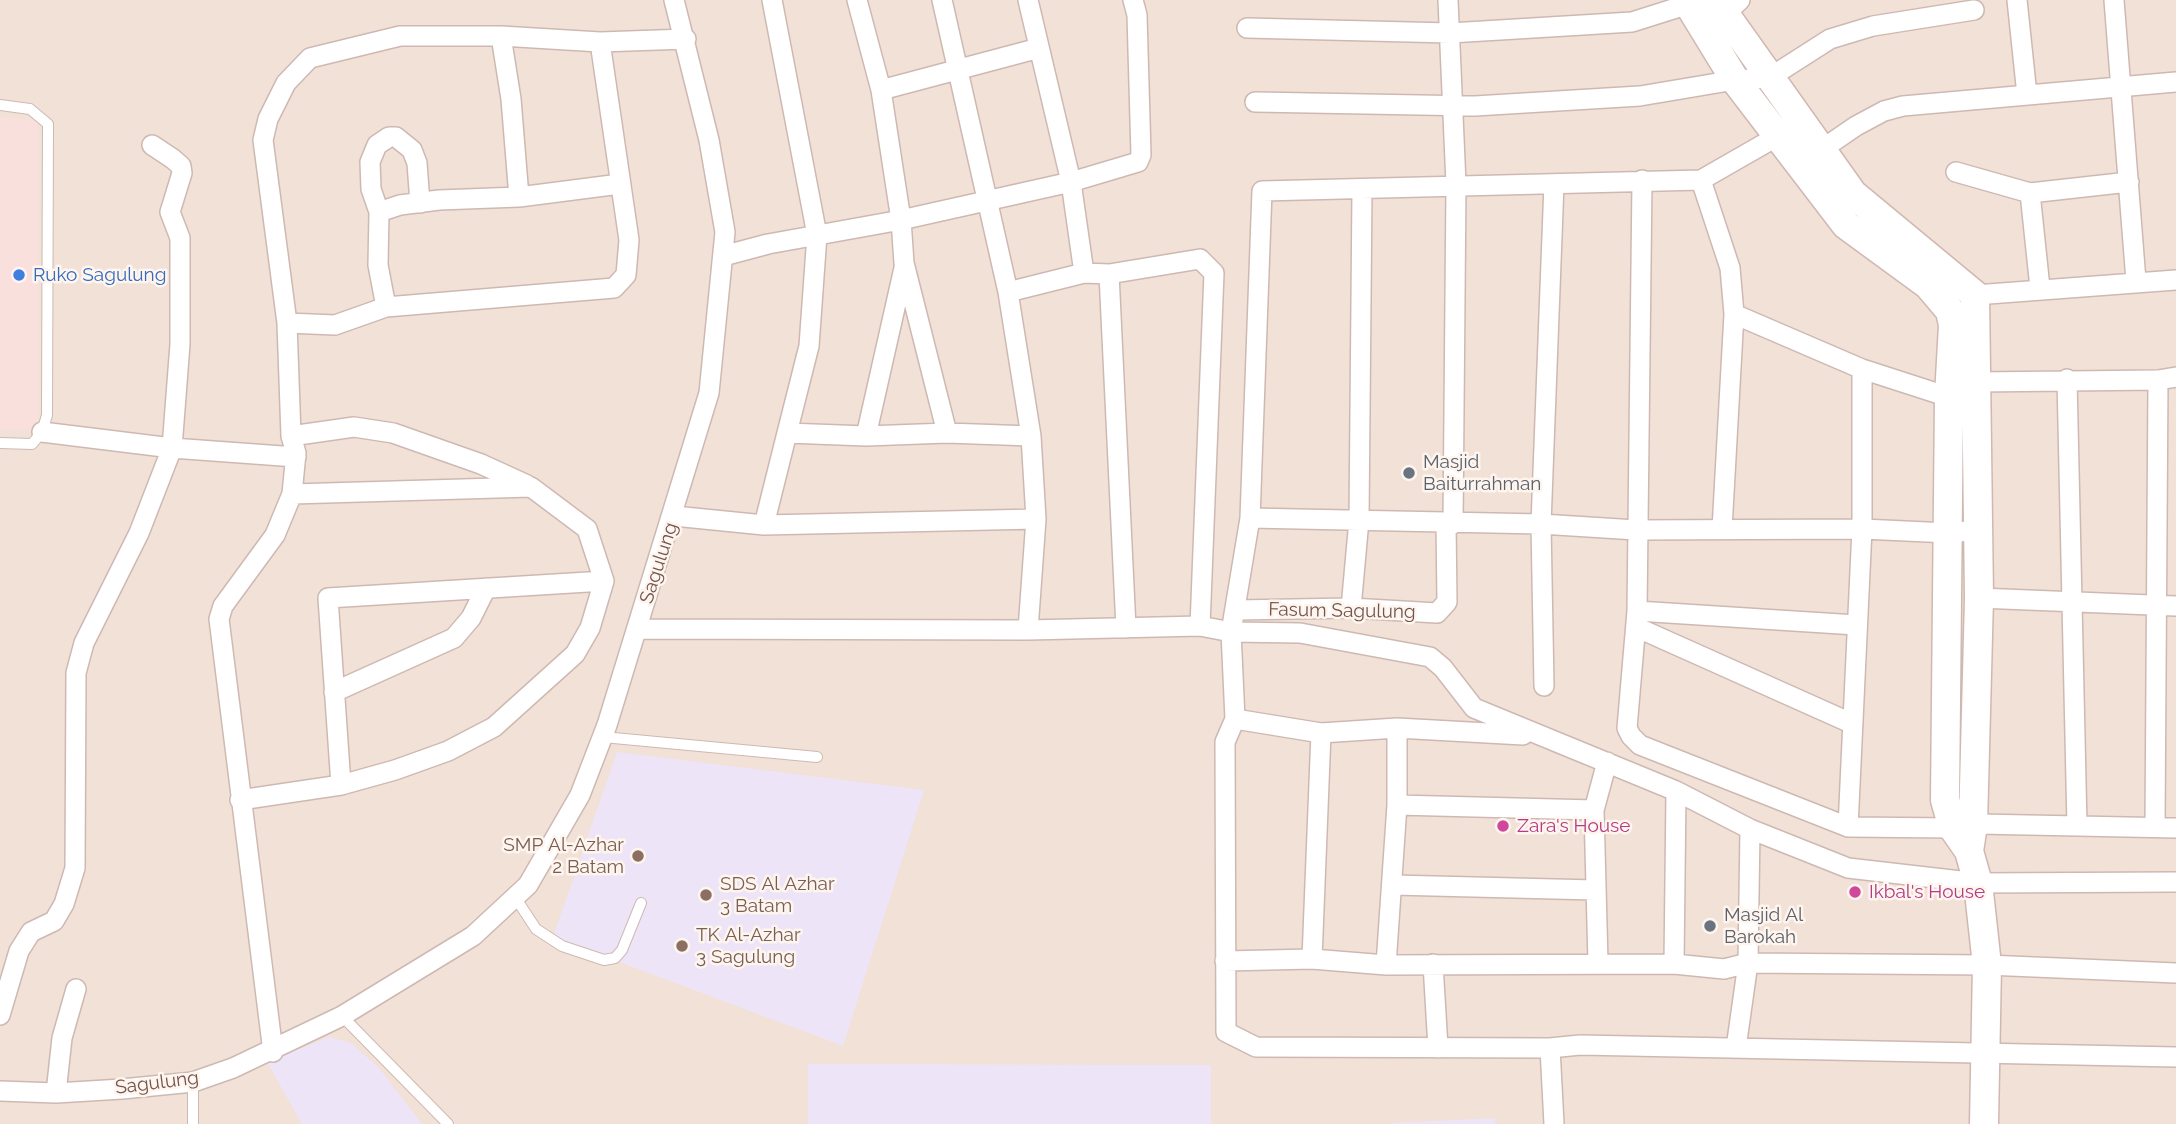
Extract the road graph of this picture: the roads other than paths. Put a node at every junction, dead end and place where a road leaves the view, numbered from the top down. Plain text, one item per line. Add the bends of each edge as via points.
1 (674, 0) edge
2 (772, 0) edge
3 (857, 0) edge
4 (942, 0) edge
5 (1028, 0) edge
6 (1133, 0) edge
7 (1448, 0) edge
8 (2017, 0) edge
9 (2114, 0) edge
10 (1711, 4) edge
11 (1974, 10) dead end
12 (1247, 28) dead end
13 (1450, 33) junction
14 (501, 36) junction
15 (686, 39) junction
16 (600, 42) junction
17 (1039, 48) junction
18 (957, 71) junction
19 (1769, 78) junction
20 (1735, 80) junction
21 (2176, 82) edge
22 (2123, 87) junction
23 (881, 90) junction
24 (2027, 95) junction
25 (1255, 102) dead end
26 (0, 105) edge
27 (1453, 106) junction
28 (1776, 137) junction
29 (152, 145) dead end
30 (1821, 150) junction
31 (1956, 172) dead end
32 (1642, 180) junction
33 (1701, 180) junction
34 (1071, 182) junction
35 (2129, 182) junction
36 (620, 184) junction
37 (1456, 184) junction
38 (1554, 184) junction
39 (1362, 190) junction
40 (2030, 193) junction
41 (519, 197) junction
42 (985, 200) junction
43 (420, 202) junction
44 (379, 212) junction
45 (901, 220) junction
46 (817, 235) junction
47 (723, 256) junction
48 (905, 263) junction
49 (1084, 273) junction
50 (1109, 274) junction
51 (2176, 280) edge
52 (2136, 281) junction
53 (2040, 288) junction
54 (1008, 292) junction
55 (1975, 295) junction
56 (386, 307) junction
57 (1734, 314) junction
58 (286, 323) junction
59 (1862, 369) junction
60 (1971, 376) junction
61 (2067, 379) junction
62 (2167, 379) edge
63 (1949, 396) junction
64 (42, 432) junction
65 (787, 433) junction
66 (947, 433) junction
67 (291, 436) junction
68 (866, 436) junction
69 (1031, 436) junction
70 (0, 443) edge
71 (172, 447) junction
72 (296, 457) junction
73 (531, 486) junction
74 (292, 494) junction
75 (674, 516) junction
76 (1250, 518) junction
77 (1036, 519) junction
78 (1359, 520) junction
79 (764, 524) junction
80 (1449, 524) junction
81 (1541, 524) junction
82 (1722, 529) junction
83 (1862, 529) junction
84 (1636, 530) junction
85 (1977, 530) junction
86 (1949, 533) junction
87 (604, 581) junction
88 (486, 588) junction
89 (1979, 598) junction
90 (2071, 604) junction
91 (2166, 606) edge
92 (1351, 608) junction
93 (1236, 610) junction
94 (1636, 619) junction
95 (1856, 625) junction
96 (1200, 626) junction
97 (1126, 628) junction
98 (638, 629) junction
99 (1028, 630) junction
100 (1231, 632) junction
101 (1544, 686) dead end
102 (334, 692) junction
103 (1235, 719) junction
104 (1853, 724) junction
105 (1397, 728) junction
106 (1321, 733) junction
107 (1536, 736) junction
108 (603, 737) junction
109 (817, 757) dead end
110 (1607, 762) junction
111 (341, 785) junction
112 (1676, 791) junction
113 (240, 800) junction
114 (1397, 805) junction
115 (1594, 810) junction
116 (1963, 821) junction
117 (2155, 825) junction
118 (1848, 827) junction
119 (2077, 827) junction
120 (2176, 828) edge
121 (1751, 829) junction
122 (2176, 882) edge
123 (1978, 883) junction
124 (1392, 885) junction
125 (1595, 890) junction
126 (515, 897) junction
127 (641, 903) dead end
128 (1312, 959) junction
129 (1226, 961) junction
130 (1598, 963) junction
131 (1748, 963) junction
132 (1433, 964) junction
133 (1674, 964) junction
134 (1386, 965) junction
135 (1987, 965) junction
136 (2176, 973) edge
137 (76, 989) dead end
138 (0, 1015) edge
139 (342, 1016) junction
140 (1438, 1048) junction
141 (1550, 1048) junction
142 (1736, 1048) junction
143 (273, 1052) junction
144 (1985, 1053) junction
145 (2176, 1057) edge
146 (194, 1082) junction
147 (0, 1091) edge
148 (56, 1093) junction
149 (193, 1124) edge
150 (448, 1124) edge
151 (1555, 1124) edge
152 (1984, 1124) edge

1 - 15 street, Sagulung
2 - 46 street
3 - 23 street
4 - 18 street
5 - 17 street
6 - 34 street via 1140,159
7 - 13 street
8 - 24 street
9 - 22 street
10 - 13 street via 1632,22
10 - 19 street
10 - 20 street
11 - 19 street via 1873,26 1830,39
12 - 13 street
13 - 27 street
14 - 16 street
14 - 41 street
14 - 58 street via 400,36 310,58 286,83 263,140
15 - 16 street
15 - 47 street, Sagulung via 709,140 724,232
16 - 36 street
17 - 18 street
17 - 34 street
18 - 23 street
18 - 42 street
19 - 20 street
19 - 30 street
20 - 27 street via 1640,96
20 - 28 street
21 - 22 street
22 - 24 street
22 - 35 street
23 - 45 street
24 - 30 street via 1884,111
25 - 27 street
26 - 64 lane via 30,109 48,124 47,415
27 - 37 street
28 - 33 street
28 - 60 street via 1846,225 1944,300
29 - 71 street via 181,166 182,173 170,212 180,238 180,344
30 - 55 street via 1853,194
31 - 40 street
32 - 33 street
32 - 38 street
32 - 84 street
33 - 57 street via 1730,268
34 - 42 street
34 - 49 street
35 - 40 street
35 - 52 street
36 - 41 street
36 - 56 street via 629,240 626,275 614,288
37 - 38 street
37 - 39 street
37 - 80 street
38 - 81 street
39 - 76 street via 1262,191
39 - 78 street
40 - 53 street
41 - 43 street
42 - 45 street
42 - 54 street
43 - 44 street
43 - 44 street via 418,163 412,150 396,137 388,137 377,145 370,162 371,189
44 - 56 street via 378,265
45 - 46 street
45 - 48 street
46 - 47 street
46 - 65 street via 809,346
47 - 75 street, Sagulung via 709,393
48 - 66 street
48 - 68 street
49 - 50 street
49 - 54 street
50 - 96 street via 1200,259 1214,273
50 - 97 street
51 - 52 street
52 - 53 street
53 - 55 street
54 - 69 street
55 - 60 street
56 - 58 street via 335,325
57 - 59 street
57 - 82 street
58 - 67 street
59 - 63 street
59 - 83 street
60 - 61 street
60 - 63 street
60 - 63 street
60 - 85 street
61 - 62 street
61 - 90 street
62 - 91 street
63 - 86 street
64 - 70 lane via 32,444
64 - 71 street
65 - 68 street
65 - 79 street
66 - 68 street
66 - 69 street
67 - 72 street
67 - 73 street via 354,427 393,433
69 - 77 street
71 - 72 street
71 - 138 street via 139,533 84,643 76,673 75,868 54,921 31,932 19,951
72 - 74 street
73 - 74 street
73 - 87 street via 587,529
74 - 113 street via 275,535 223,606 219,619
75 - 79 street
75 - 98 street, Sagulung
76 - 78 street
76 - 93 street
77 - 79 street
77 - 99 street
78 - 80 street
78 - 92 street
80 - 81 street
80 - 92 street, Fasum Sagulung via 1443,610
81 - 84 street
81 - 101 street
82 - 83 street
82 - 84 street
83 - 86 street
83 - 95 street
84 - 94 street
85 - 86 street
85 - 89 street
86 - 116 street
87 - 88 street
87 - 111 street via 590,628 575,654 494,727 448,751
88 - 102 street via 471,618 454,638
88 - 102 street via 328,598
89 - 90 street
89 - 116 street
90 - 91 street
90 - 119 street
91 - 117 street
92 - 93 street, Fasum Sagulung
93 - 100 street
94 - 95 street
94 - 104 street
94 - 118 street via 1627,728 1640,745
95 - 104 street
96 - 97 street
96 - 100 street
97 - 99 street
98 - 99 street
98 - 108 street, Sagulung
100 - 103 street
100 - 107 street via 1300,633 1430,657 1474,708
102 - 111 street
103 - 106 street
103 - 129 street via 1225,742
104 - 118 street
105 - 106 street
105 - 107 street
105 - 114 street
106 - 128 street
107 - 110 street
108 - 109 lane
108 - 126 street, Sagulung via 580,796 528,885
110 - 112 street
110 - 115 street
111 - 113 street
112 - 121 street
112 - 133 street
113 - 143 street
114 - 115 street
114 - 124 street
115 - 125 street
116 - 118 street
116 - 119 street
116 - 123 street
117 - 119 street
117 - 120 street
121 - 123 street via 1848,868
121 - 131 street
122 - 123 street
123 - 135 street
124 - 125 street
124 - 134 street
125 - 130 street
126 - 127 lane via 536,929 562,946 604,960 615,958 622,950
126 - 139 street, Sagulung via 473,936
128 - 129 street
128 - 134 street
129 - 140 street via 1226,1031 1256,1047
130 - 132 street
130 - 133 street
131 - 133 street via 1724,969
131 - 135 street
131 - 142 street
132 - 134 street
132 - 140 street
135 - 136 street
135 - 144 street
137 - 148 street via 62,1038
139 - 143 street, Sagulung
139 - 150 lane
140 - 141 street
141 - 142 street
141 - 151 street
142 - 144 street
143 - 146 street, Sagulung
144 - 145 street
144 - 152 street
146 - 148 street, Sagulung
146 - 149 lane
147 - 148 street, Sagulung

